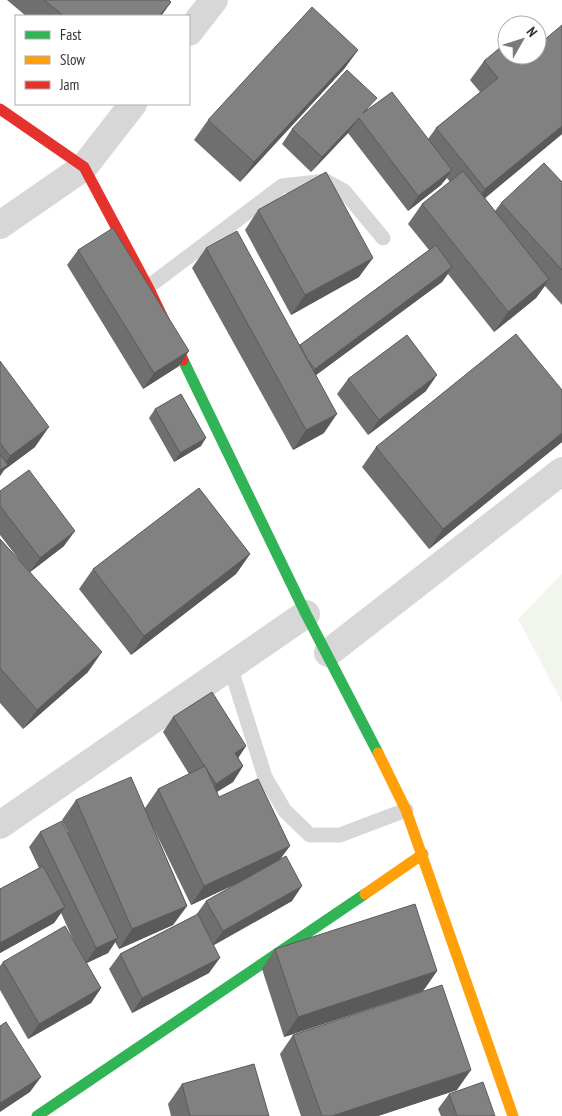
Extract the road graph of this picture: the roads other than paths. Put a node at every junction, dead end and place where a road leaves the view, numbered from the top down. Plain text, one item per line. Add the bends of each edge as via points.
1 (214, 0) edge
2 (190, 31) edge
3 (132, 105) edge
4 (0, 109) edge
5 (84, 167) junction
6 (0, 225) edge
7 (383, 238) dead end
8 (148, 287) junction
9 (562, 471) edge
10 (306, 614) junction
11 (328, 653) junction
12 (230, 666) junction
13 (406, 810) junction
14 (0, 825) edge
15 (423, 854) junction
16 (37, 1116) edge
17 (513, 1116) edge

1 - 2 street
3 - 5 street
4 - 5 street
5 - 6 street
5 - 8 street
7 - 8 lane via 344,191 326,181 282,186
8 - 10 street
9 - 11 street
10 - 11 street
10 - 12 street
11 - 13 street
12 - 13 lane via 265,777 285,811 310,834 340,835
12 - 14 street
13 - 15 street
15 - 16 street
15 - 17 street

